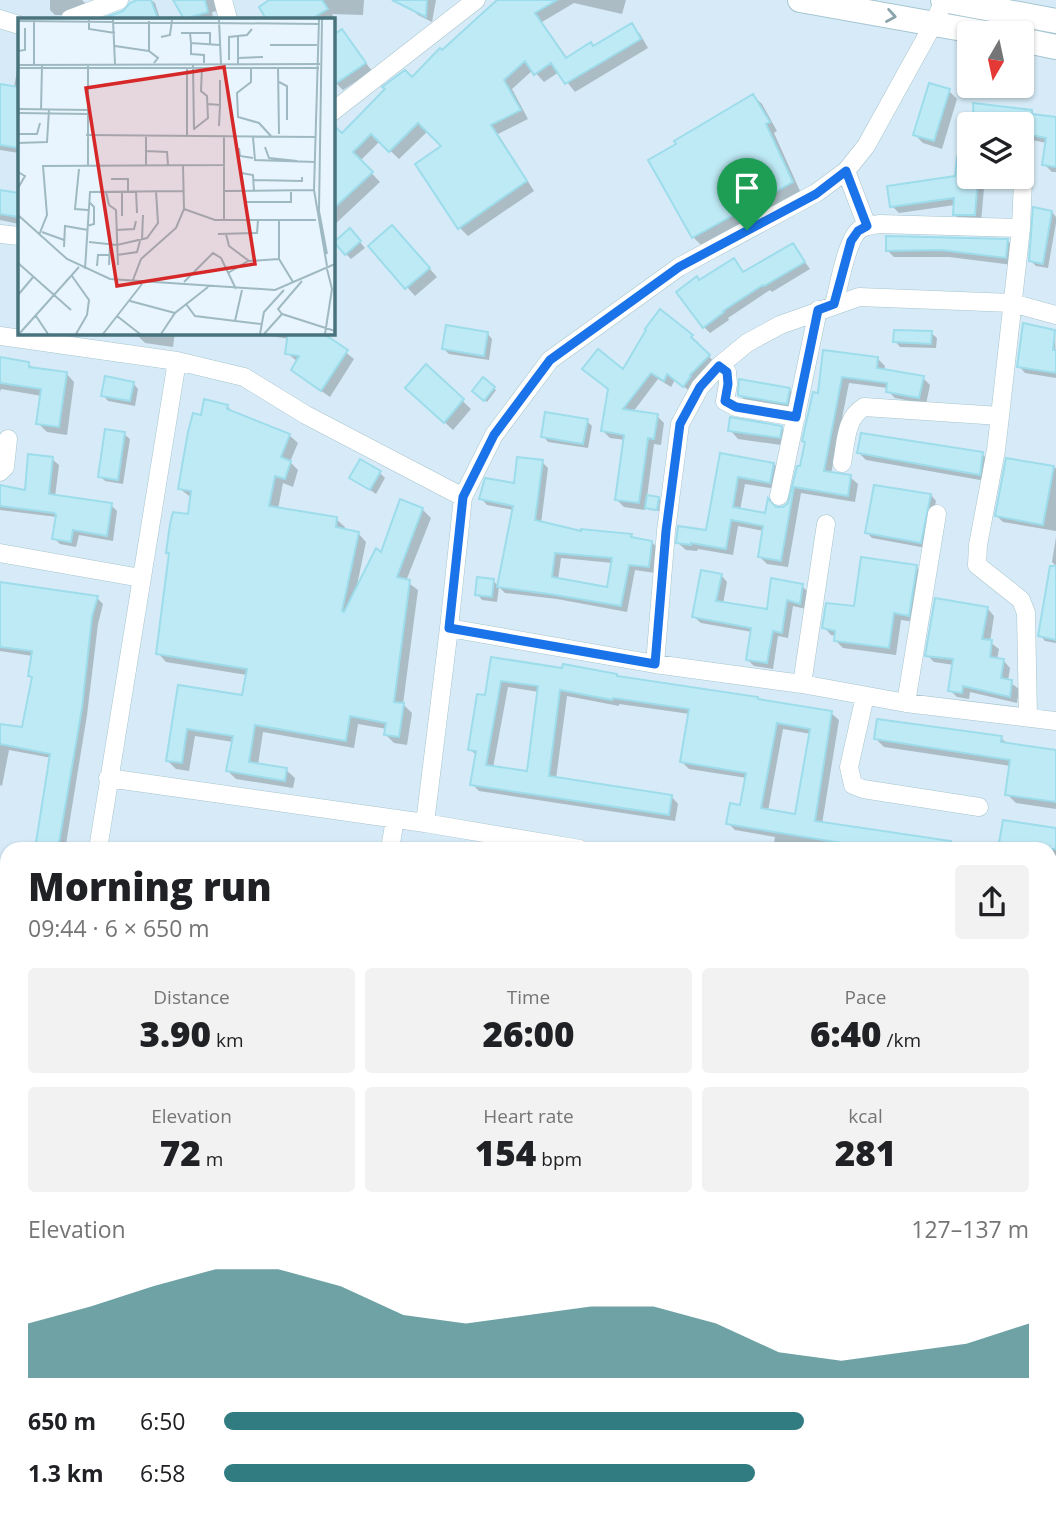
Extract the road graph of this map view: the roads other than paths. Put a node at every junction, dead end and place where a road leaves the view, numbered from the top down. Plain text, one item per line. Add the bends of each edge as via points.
1 (119, 0) edge
2 (223, 0) edge
3 (476, 0) edge
4 (800, 0) edge
5 (944, 0) edge
6 (73, 18) edge
7 (228, 18) edge
8 (0, 19) edge
9 (1056, 21) edge
10 (934, 23) junction
11 (18, 25) edge
12 (957, 28) edge
13 (1034, 42) edge
14 (1056, 47) edge
15 (334, 110) edge
16 (846, 171) junction
17 (1023, 189) edge
18 (867, 226) junction
19 (1021, 228) junction
20 (0, 234) edge
21 (18, 236) edge
22 (1012, 303) junction
23 (826, 307) junction
24 (1056, 315) edge
25 (0, 336) edge
26 (177, 361) junction
27 (719, 366) junction
28 (1000, 416) junction
29 (796, 417) junction
30 (8, 439) dead end
31 (842, 463) dead end
32 (0, 472) edge
33 (779, 496) dead end
34 (463, 497) junction
35 (937, 514) dead end
36 (826, 524) dead end
37 (0, 552) edge
38 (141, 578) junction
39 (449, 628) junction
40 (655, 664) junction
41 (802, 684) junction
42 (865, 696) junction
43 (906, 703) junction
44 (1028, 717) junction
45 (1056, 722) edge
46 (108, 778) junction
47 (979, 807) dead end
48 (396, 819) junction
49 (425, 823) junction
50 (99, 842) edge
51 (391, 842) edge
52 (515, 842) edge

1 - 6 street
2 - 7 street
3 - 15 street
4 -> 10 main road
5 - 9 main road
5 - 10 street
8 - 11 street
10 - 12 main road
10 - 16 street via 866,146
13 - 14 main road
16 - 18 street
16 - 34 street via 816,194 679,267 550,360 494,435
17 - 19 street
18 - 19 street
18 - 23 street via 851,241
19 - 22 street
20 - 21 street
22 - 23 street via 859,298
22 - 24 street
22 - 28 street
23 - 27 street via 747,343
23 - 29 street
25 - 26 street
26 - 34 street via 244,377 306,415
26 - 38 street
27 - 29 street via 727,372 725,401
27 - 40 street via 700,387 680,424
28 - 31 street via 864,407 850,423
28 - 44 street via 977,565 1021,600 1026,613
29 - 33 street
30 - 32 street via 5,467
34 - 39 street
35 - 43 street
36 - 41 street
37 - 38 street
38 - 46 street
39 - 40 street
39 - 49 street
40 - 41 street
41 - 42 street
42 - 43 street
42 - 47 street via 849,766 853,785
43 - 44 street
44 - 45 street
46 - 48 street
46 - 50 street
48 - 49 street
48 - 51 street
49 - 52 street

